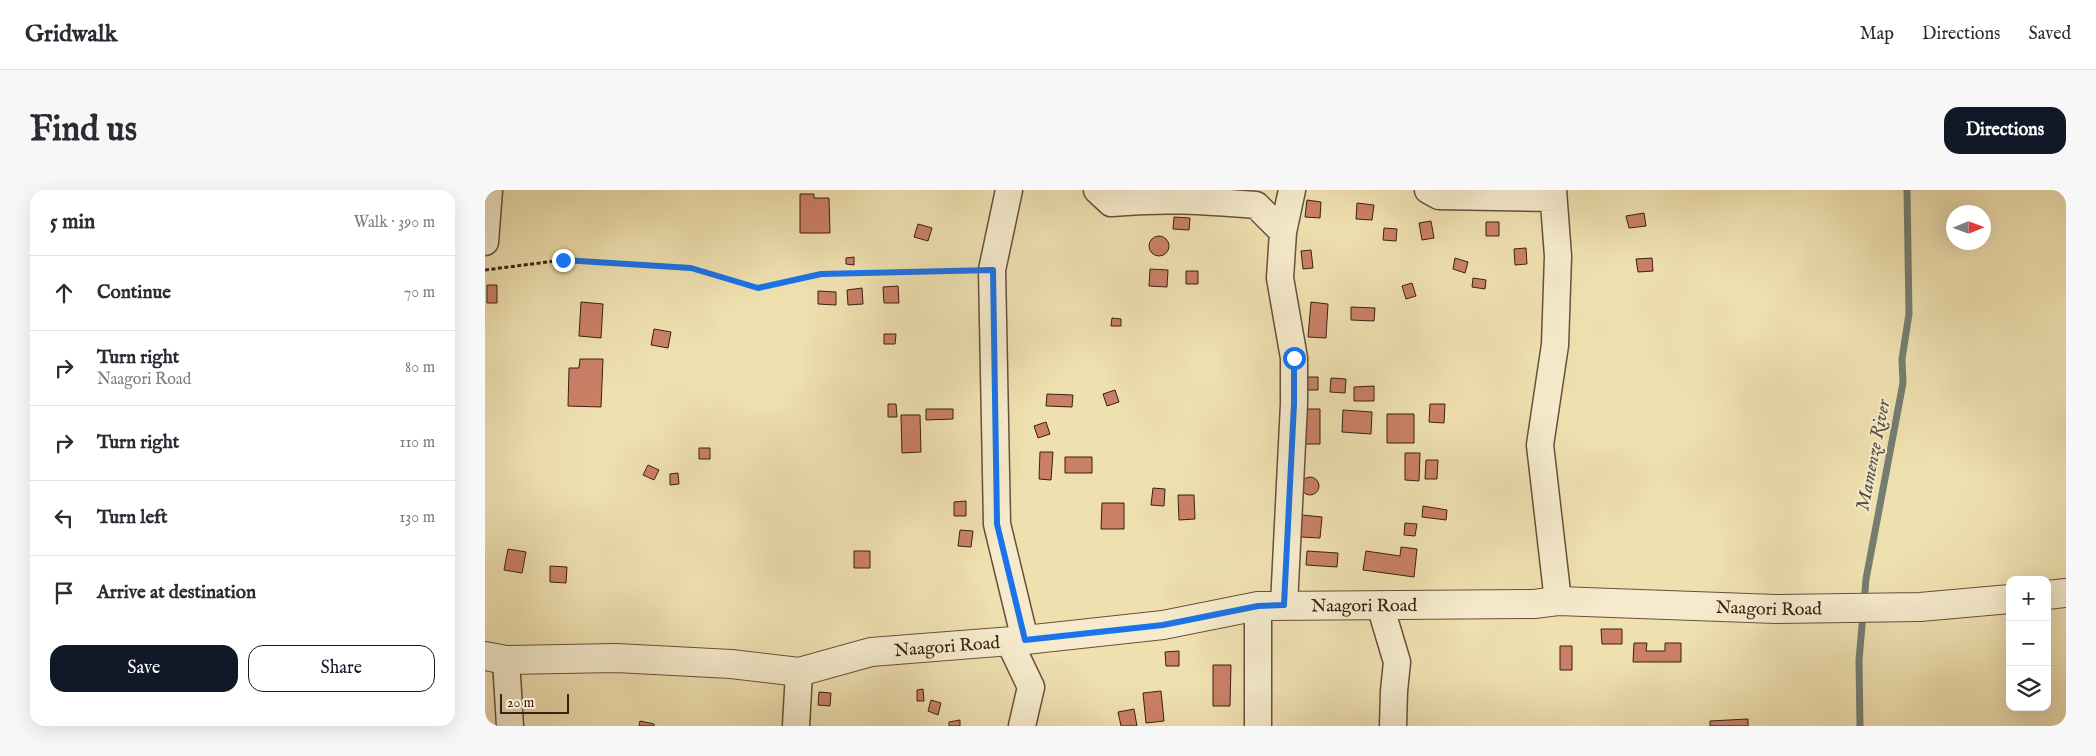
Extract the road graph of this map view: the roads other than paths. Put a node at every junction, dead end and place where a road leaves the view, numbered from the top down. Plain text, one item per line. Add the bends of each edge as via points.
1 (489, 190) edge
2 (1009, 190) edge
3 (1097, 190) edge
4 (1292, 190) edge
5 (1428, 190) edge
6 (1553, 194) edge
7 (1283, 232) junction
8 (485, 242) edge
9 (2066, 593) edge
10 (2051, 595) edge
11 (2006, 598) edge
12 (1558, 601) junction
13 (1271, 605) junction
14 (1380, 605) junction
15 (1017, 641) junction
16 (495, 658) edge
17 (799, 672) junction
18 (510, 726) edge
19 (796, 726) edge
20 (1023, 726) edge
21 (1258, 726) edge
22 (1393, 726) edge

1 - 8 street
2 - 15 street via 993,270 997,524
3 - 7 street via 1111,203 1189,199 1256,205
4 - 7 street
5 - 6 street via 1439,196
6 - 12 street via 1558,256 1555,345 1540,445
7 - 13 street via 1280,278 1294,367 1290,515
9 - 10 street
11 - 12 street, Naagori Road via 1920,607 1776,609
12 - 14 street, Naagori Road
13 - 14 street, Naagori Road
13 - 15 street, Naagori Road via 1163,625
13 - 21 street
14 - 22 street via 1397,662
15 - 17 street, Naagori Road via 871,652
15 - 20 street via 1031,687
16 - 17 street, Naagori Road via 616,658 731,664
16 - 18 street
17 - 19 street

